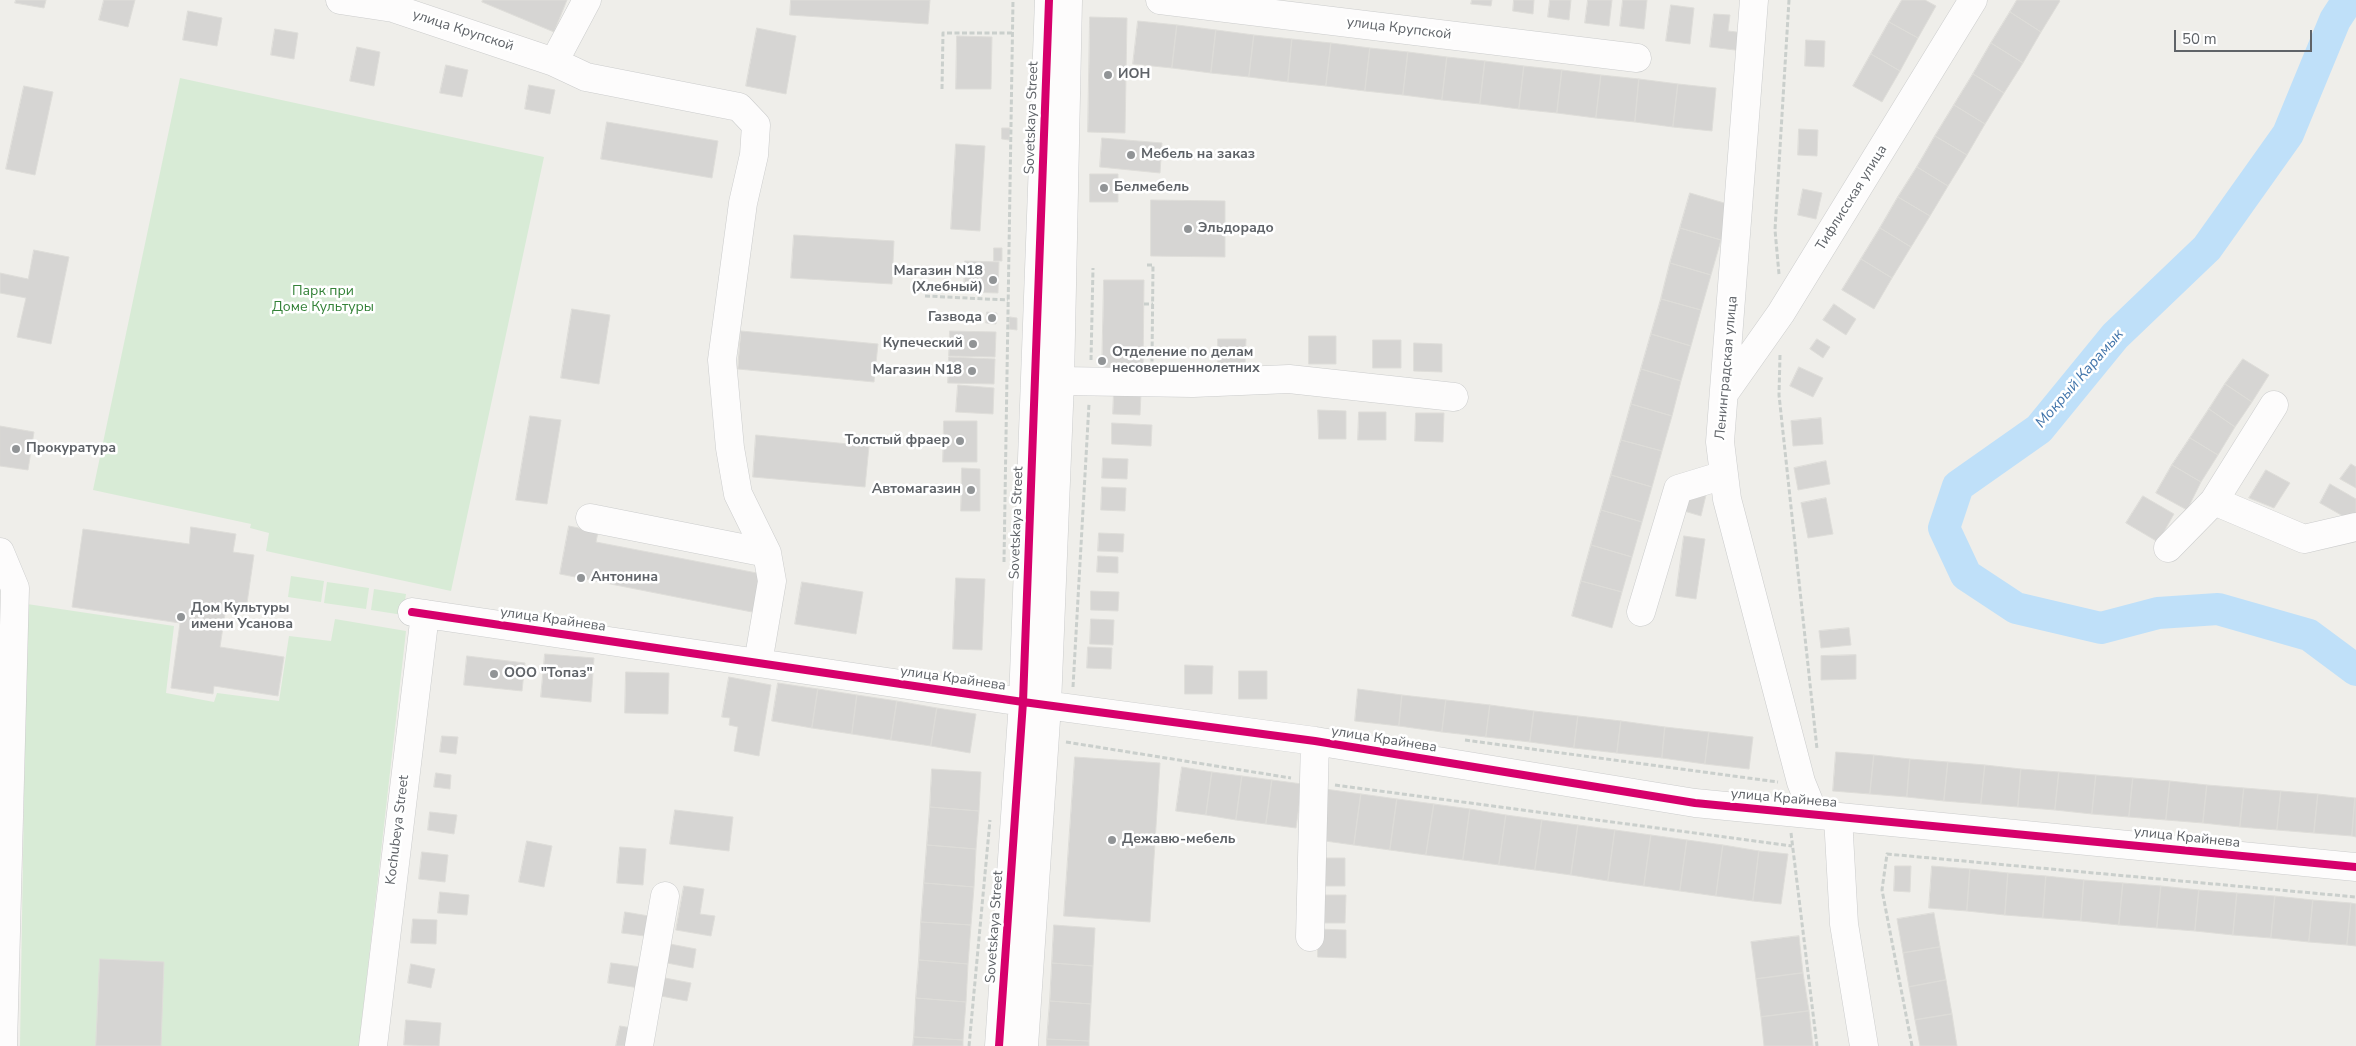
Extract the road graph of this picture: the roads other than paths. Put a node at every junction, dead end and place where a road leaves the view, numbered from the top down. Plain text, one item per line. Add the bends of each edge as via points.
1 (340, 0) edge
2 (587, 0) edge
3 (1049, 0) edge
4 (1068, 0) edge
5 (1160, 0) edge
6 (1754, 0) edge
7 (1973, 0) edge
8 (394, 4) edge
9 (1637, 58) dead end
10 (554, 62) junction
11 (1060, 381) junction
12 (1726, 392) junction
13 (1454, 397) dead end
14 (2274, 405) dead end
15 (1724, 475) junction
16 (2214, 501) junction
17 (590, 518) dead end
18 (2356, 527) edge
19 (2168, 548) dead end
20 (0, 552) edge
21 (767, 554) junction
22 (1641, 612) dead end
23 (418, 613) joint
24 (758, 663) junction
25 (1046, 705) junction
26 (1315, 741) junction
27 (5, 793) edge
28 (1820, 818) junction
29 (2356, 867) edge
30 (665, 896) dead end
31 (1310, 937) dead end
32 (4, 1046) edge
33 (373, 1046) edge
34 (640, 1046) edge
35 (999, 1046) edge
36 (1024, 1046) edge
37 (1864, 1046) edge

1 - 8 street, улица Крупской
2 - 10 street
3 - 25 street, Sovetskaya Street
4 - 11 street, Sovetskaya Street
5 - 9 street, улица Крупской
6 - 12 street, Ленинградская улица
7 - 12 street, Тифлисская улица via 1781,313
8 - 10 street, улица Крупской
10 - 21 street, улица Крупской via 586,77 739,107 756,124 722,360 738,494
11 - 13 street via 1289,379
11 - 25 street, Sovetskaya Street
12 - 15 street, Ленинградская улица via 1720,442
14 - 16 street
15 - 22 street via 1678,489
15 - 28 street, Ленинградская улица via 1727,499 1803,787
16 - 18 street via 2304,539
16 - 19 street
17 - 21 street
20 - 27 street via 15,588
21 - 24 street via 772,582
23 - 24 street, улица Крайнева
23 - 33 street, Kochubeya Street
24 - 25 street, улица Крайнева
25 - 26 street, улица Крайнева
25 - 35 street, Sovetskaya Street
25 - 36 street, Sovetskaya Street
26 - 28 street, улица Крайнева via 1695,803
26 - 31 street
27 - 32 street
28 - 29 street, улица Крайнева
28 - 37 street, Ленинградская улица via 1844,924
30 - 34 street

